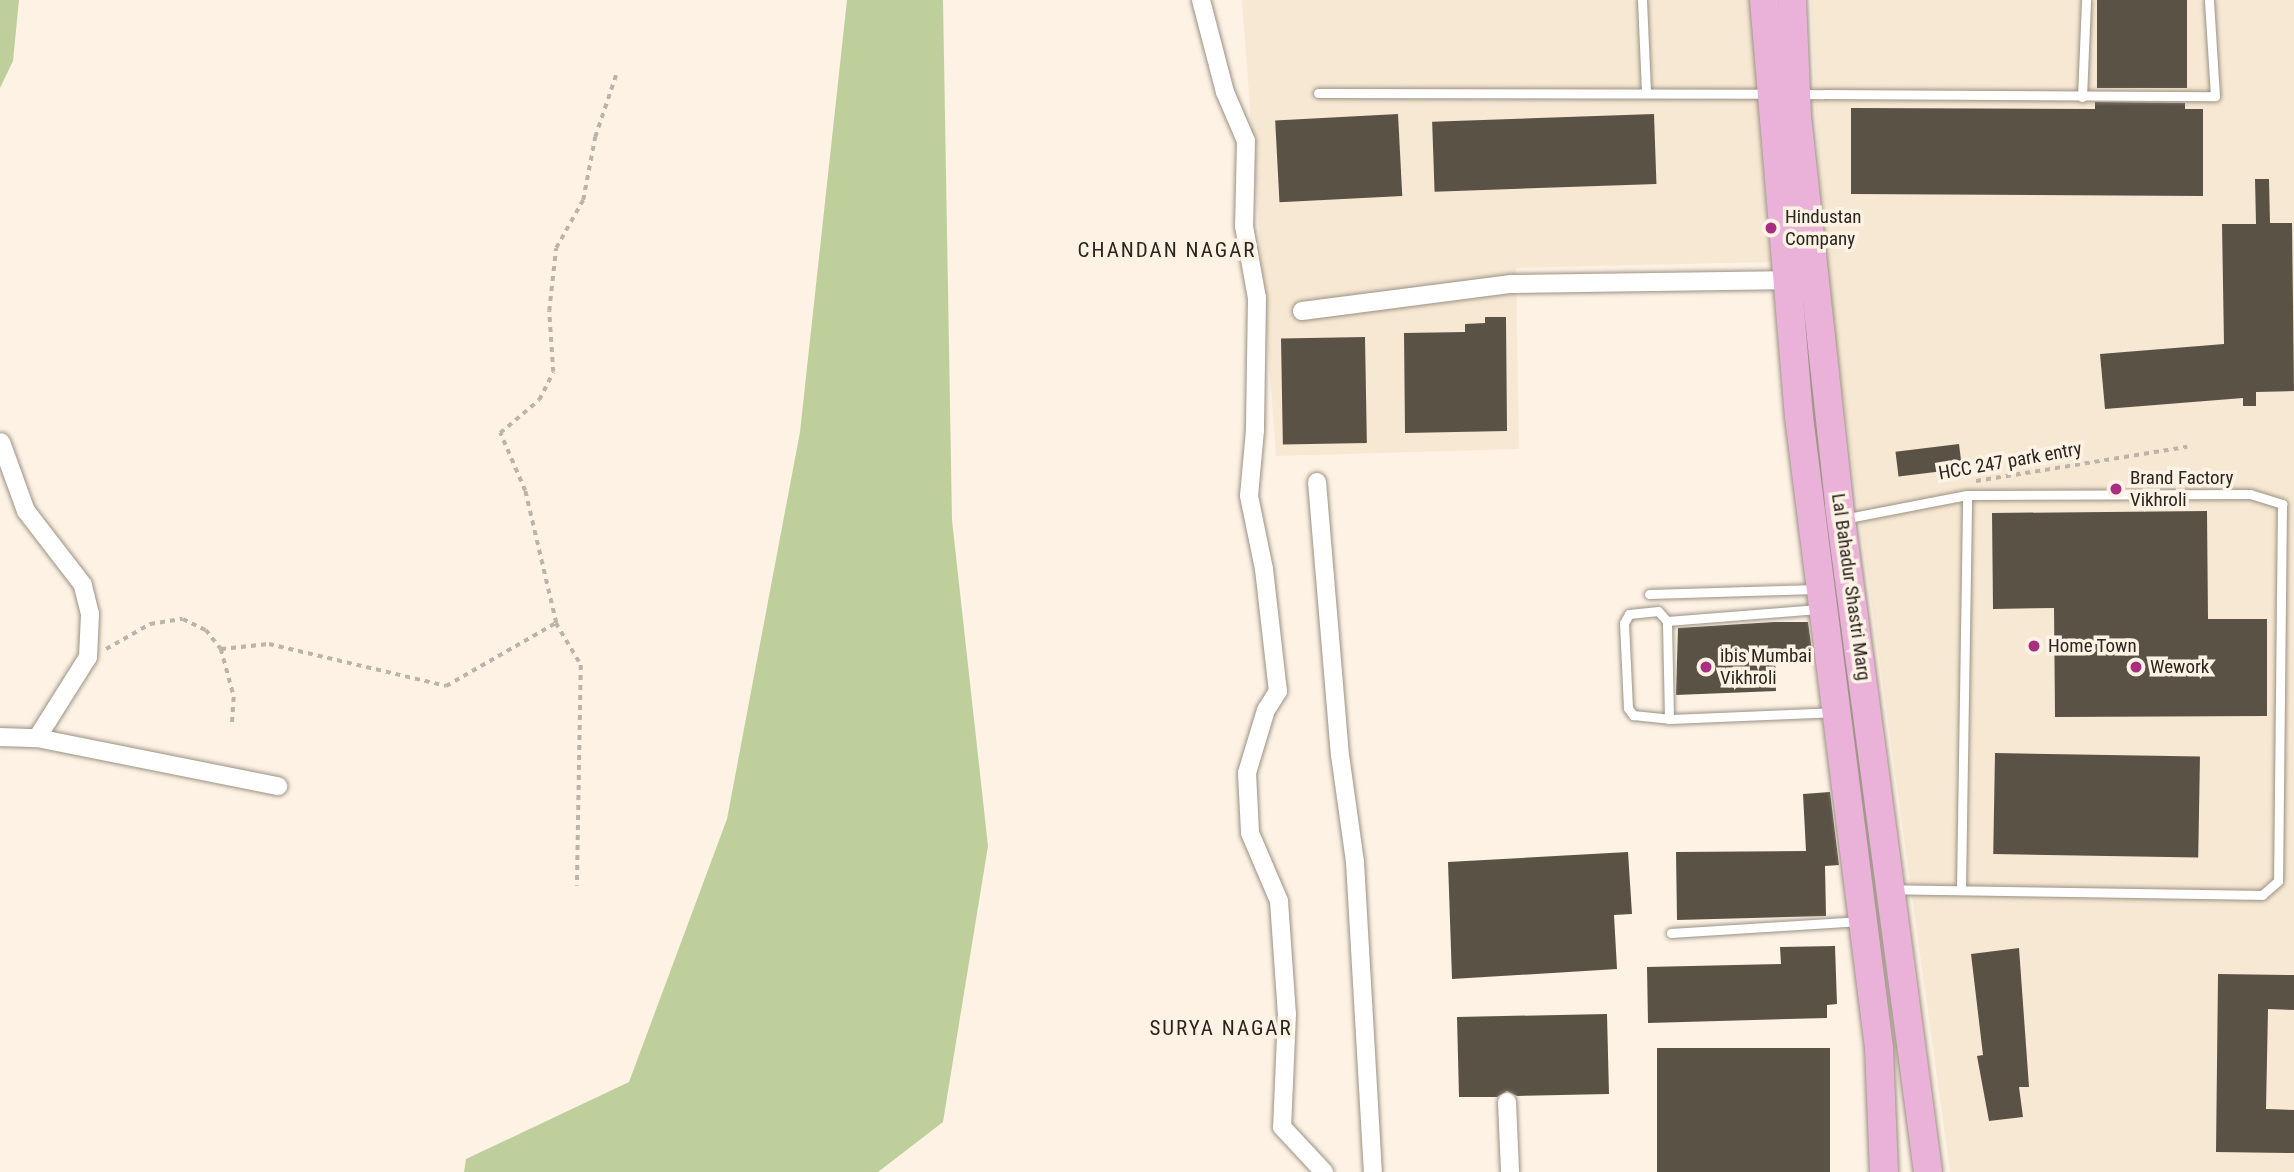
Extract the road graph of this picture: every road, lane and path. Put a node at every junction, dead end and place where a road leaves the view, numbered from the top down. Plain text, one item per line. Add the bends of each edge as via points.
1 (1201, 0) edge
2 (1642, 0) edge
3 (1764, 0) edge
4 (1792, 0) edge
5 (2086, 0) edge
6 (2209, 0) edge
7 (617, 72) dead end
8 (1646, 91) junction
9 (1318, 93) dead end
10 (1769, 94) junction
11 (1798, 94) junction
12 (2082, 97) junction
13 (1801, 280) junction
14 (1302, 311) dead end
15 (1, 442) edge
16 (2187, 447) dead end
17 (1974, 481) dead end
18 (1317, 482) dead end
19 (1968, 495) junction
20 (1842, 520) junction
21 (1648, 594) dead end
22 (1824, 610) junction
23 (1667, 621) junction
24 (556, 623) junction
25 (1857, 630) junction
26 (221, 649) junction
27 (88, 657) junction
28 (1836, 712) junction
29 (1669, 719) junction
30 (232, 725) dead end
31 (37, 738) junction
32 (2, 742) edge
33 (278, 786) dead end
34 (577, 886) dead end
35 (1961, 888) junction
36 (1891, 890) junction
37 (1863, 920) junction
38 (1671, 933) dead end
39 (1507, 1102) dead end
40 (1927, 1167) edge
41 (1884, 1168) edge
42 (1324, 1172) edge
43 (1373, 1172) edge
44 (1510, 1172) edge

1 - 42 street via 1225,92 1246,141 1244,226 1257,298 1249,496 1264,569 1278,691 1266,710 1247,773 1250,832 1279,901 1287,1014 1282,1127
2 - 8 lane
3 - 10 main road, Lal Bahadur Shastri Marg
4 - 11 main road, Lal Bahadur Shastri Marg
5 - 12 lane
6 - 12 lane via 2215,96
7 - 24 path via 595,137 583,200 556,248 549,311 553,372 540,400 500,433 525,491
8 - 9 lane
8 - 10 lane
10 - 11 lane
10 - 13 main road, Lal Bahadur Shastri Marg
11 - 12 lane
11 - 13 main road, Lal Bahadur Shastri Marg
13 - 14 street via 1511,284
13 - 20 main road, Lal Bahadur Shastri Marg
13 - 22 main road, Lal Bahadur Shastri Marg
15 - 27 street via 26,511 83,585 90,614
16 - 17 path, HCC 247 park entry
18 - 43 street via 1340,755 1355,862
19 - 20 lane
19 - 35 lane
19 - 35 lane via 2250,494 2282,504 2278,881 2262,895
20 - 25 main road, Lal Bahadur Shastri Marg
21 - 22 lane
22 - 23 lane
22 - 25 main road
22 - 28 main road, Lal Bahadur Shastri Marg
23 - 29 lane
23 - 29 lane via 1658,611 1643,610 1629,614 1624,623 1628,708 1640,718
24 - 26 path via 446,686 269,644
24 - 34 path via 581,665
25 - 36 main road, Lal Bahadur Shastri Marg
26 - 27 path via 206,629 183,619 150,624
26 - 30 path via 234,696
27 - 31 street
28 - 29 lane
28 - 37 main road, Lal Bahadur Shastri Marg
31 - 32 street
31 - 33 street
35 - 36 lane
36 - 40 main road, Lal Bahadur Shastri Marg
37 - 38 lane
37 - 41 main road, Lal Bahadur Shastri Marg via 1879,1048
39 - 44 street
40 - 41 main road

